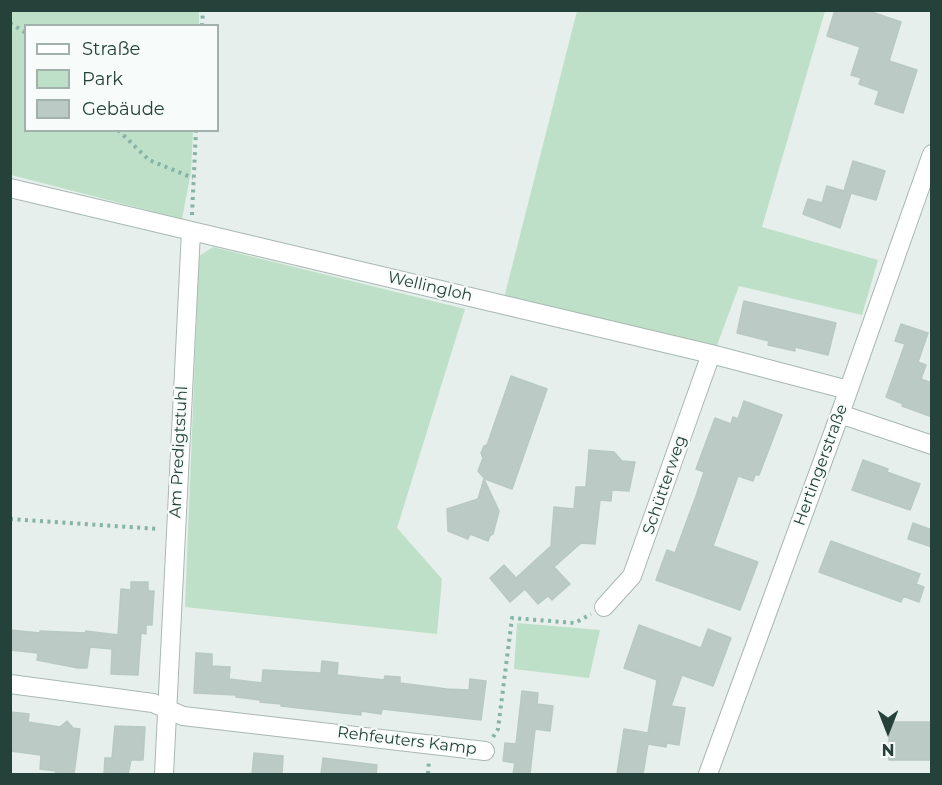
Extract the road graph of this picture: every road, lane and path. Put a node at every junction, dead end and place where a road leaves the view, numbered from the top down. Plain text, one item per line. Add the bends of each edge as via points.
1 (10, 23) edge
2 (24, 32) edge
3 (120, 132) edge
4 (196, 132) edge
5 (932, 154) edge
6 (193, 178) junction
7 (10, 188) edge
8 (191, 231) junction
9 (711, 354) junction
10 (848, 390) junction
11 (840, 414) junction
12 (932, 445) edge
13 (10, 519) edge
14 (175, 530) junction
15 (604, 607) joint
16 (10, 684) edge
17 (168, 711) junction
18 (485, 751) joint
19 (164, 774) edge
20 (708, 774) edge

1 - 2 path
3 - 6 path via 149,160
4 - 6 path
5 - 10 street, Hertingerstraße
6 - 8 path
7 - 8 street, Wellingloh
8 - 9 street, Wellingloh
8 - 14 street, Am Predigtstuhl
9 - 10 street, Wellingloh
9 - 15 street, Schütterweg via 632,576
10 - 11 street, Hertingerstraße
11 - 12 street
11 - 20 street, Hertingerstraße
13 - 14 path
14 - 17 street, Am Predigtstuhl
15 - 18 path, Rehfeuters Kamp via 576,623 512,618 498,729
16 - 17 street, Rehfeuters Kamp via 153,703
17 - 18 street, Rehfeuters Kamp via 183,716
17 - 19 street, Am Predigtstuhl

